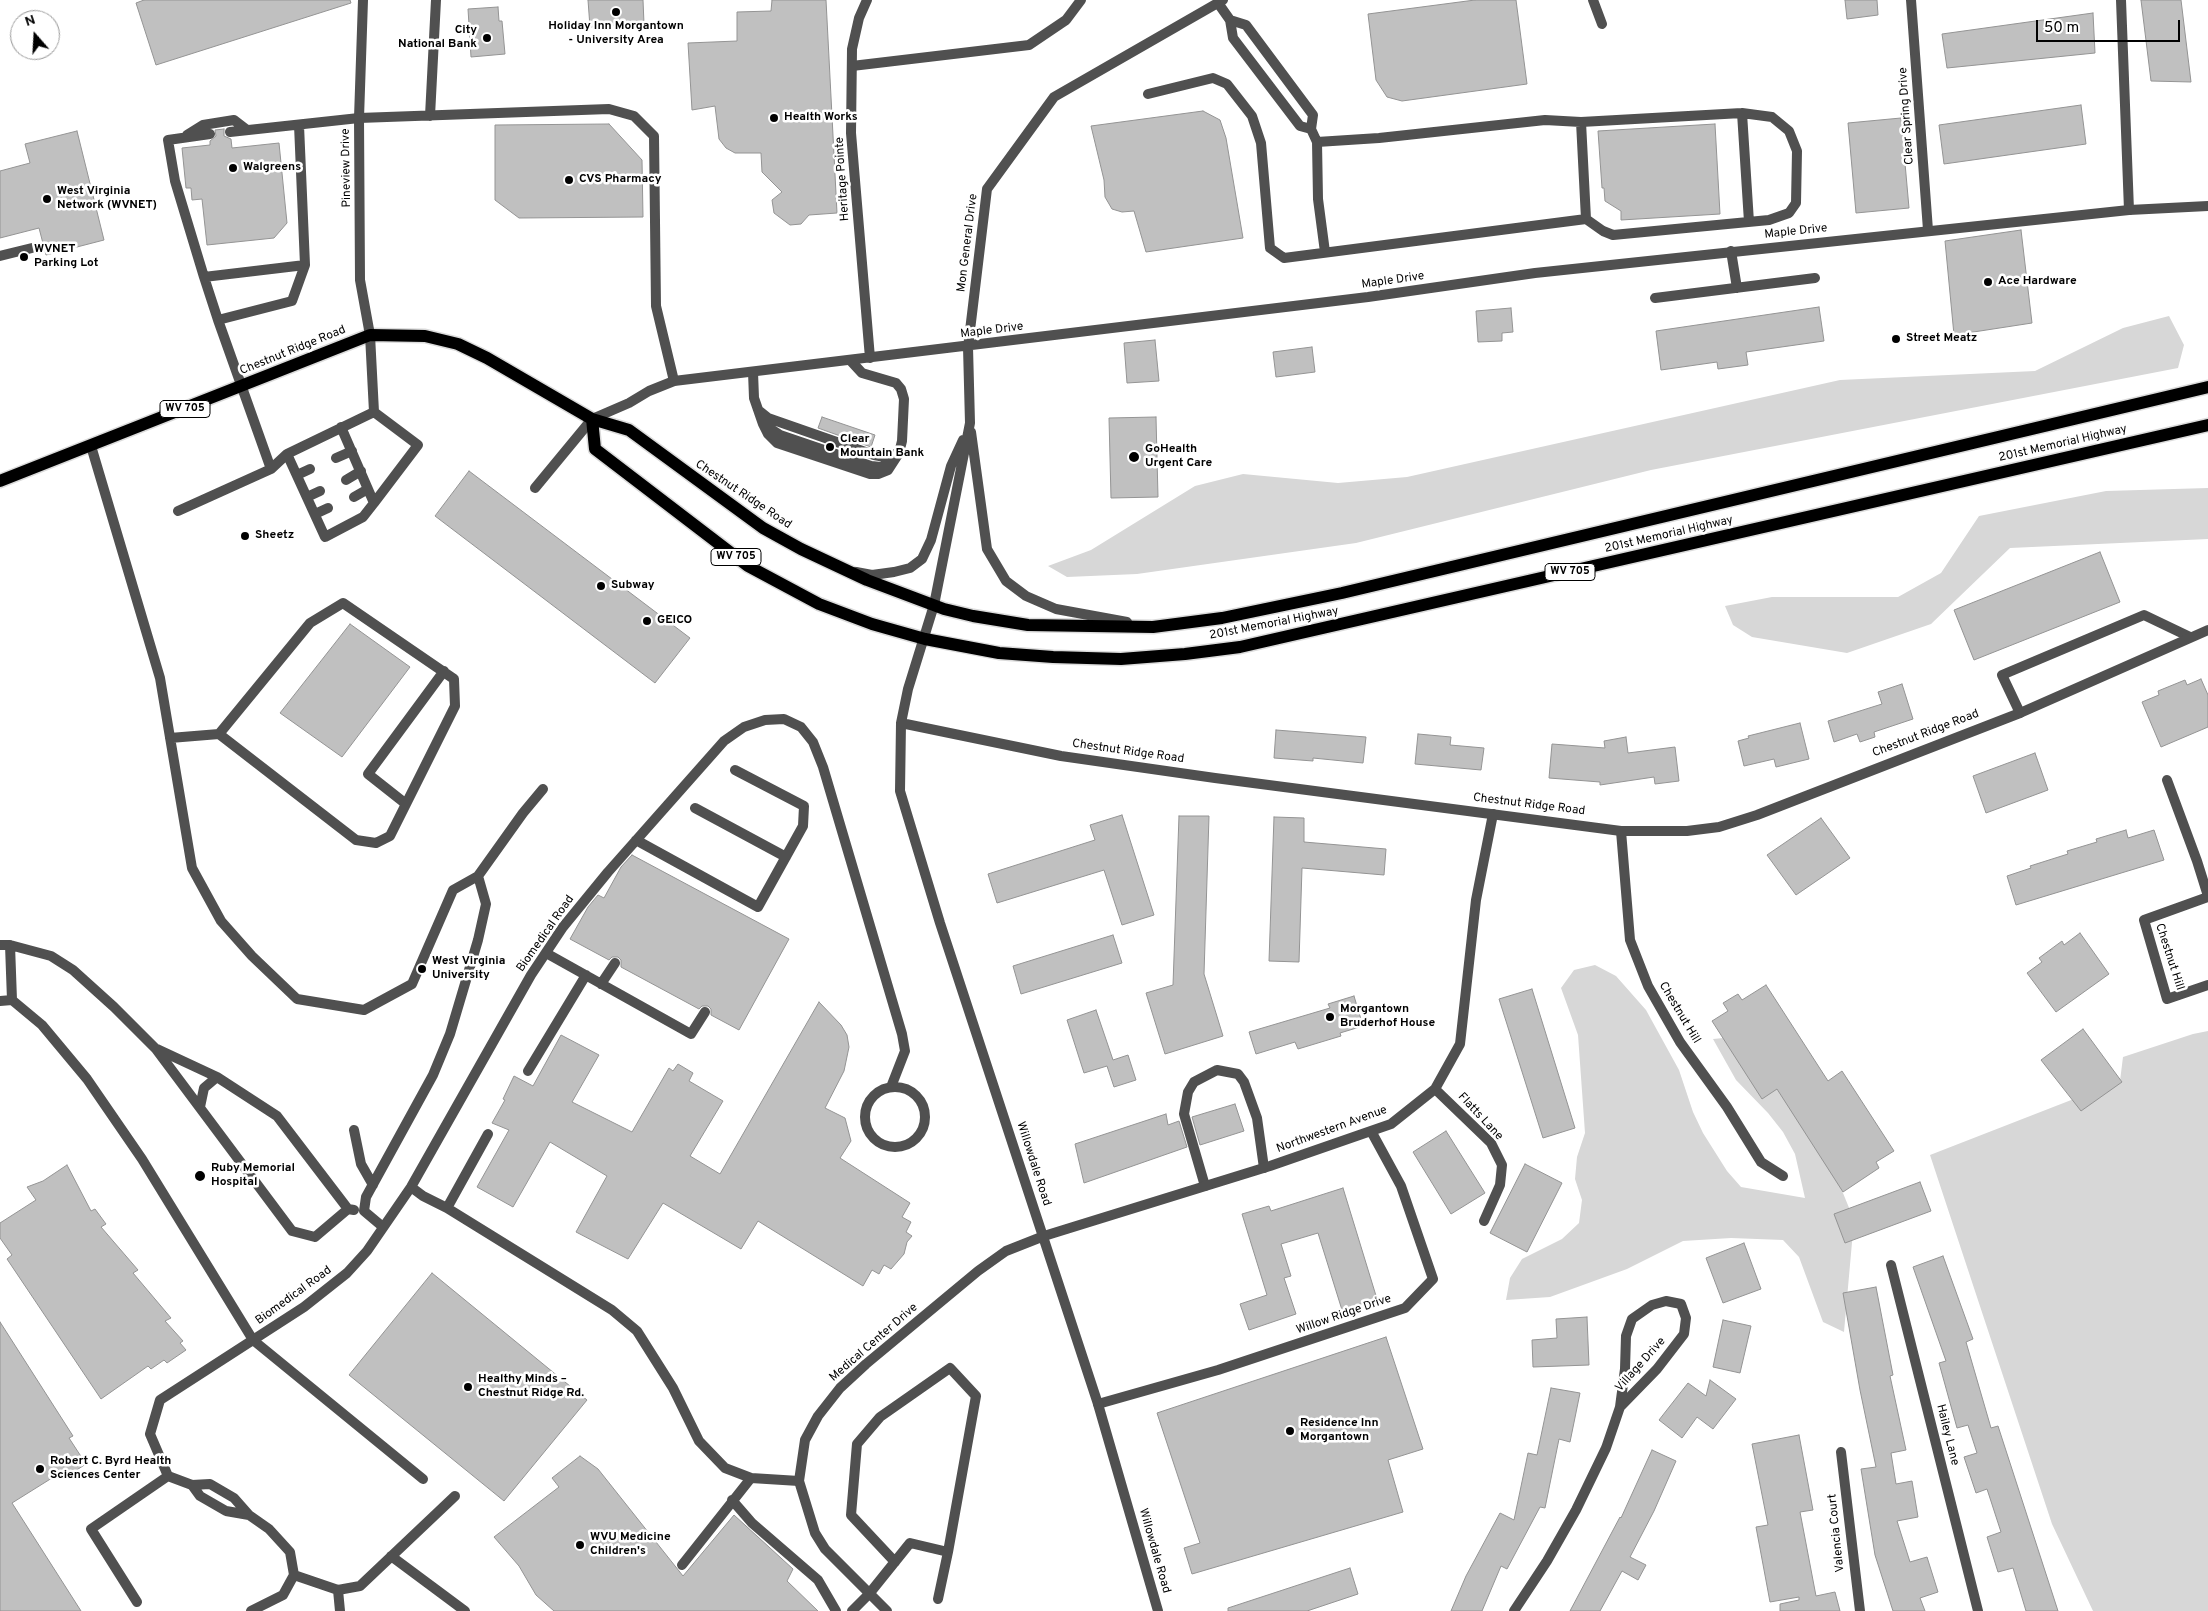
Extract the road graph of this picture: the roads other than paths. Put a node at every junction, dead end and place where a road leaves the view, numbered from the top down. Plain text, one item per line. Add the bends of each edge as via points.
1 (363, 0) edge
2 (436, 0) edge
3 (867, 0) edge
4 (1081, 0) edge
5 (1593, 0) edge
6 (1911, 0) edge
7 (2121, 0) edge
8 (1221, 2) edge
9 (1230, 20) junction
10 (1602, 24) dead end
11 (852, 66) junction
12 (1148, 94) dead end
13 (1742, 113) junction
14 (430, 116) junction
15 (359, 118) junction
16 (1581, 122) junction
17 (299, 125) junction
18 (1311, 129) junction
19 (247, 130) junction
20 (230, 132) dead end
21 (210, 134) dead end
22 (185, 137) junction
23 (1317, 142) junction
24 (2208, 206) edge
25 (2129, 210) junction
26 (1586, 219) junction
27 (1749, 222) junction
28 (1928, 230) junction
29 (32, 248) dead end
30 (1731, 251) junction
31 (1325, 252) junction
32 (0, 256) edge
33 (305, 265) junction
34 (204, 277) junction
35 (1815, 278) dead end
36 (1737, 288) junction
37 (1655, 298) dead end
38 (218, 320) junction
39 (370, 335) junction
40 (968, 347) junction
41 (870, 358) junction
42 (850, 360) junction
43 (753, 372) junction
44 (674, 382) junction
45 (241, 387) junction
46 (2208, 388) edge
47 (758, 410) junction
48 (374, 412) junction
49 (592, 420) junction
50 (970, 423) junction
51 (2208, 425) edge
52 (341, 427) junction
53 (91, 446) junction
54 (352, 451) junction
55 (287, 454) junction
56 (897, 457) junction
57 (336, 458) dead end
58 (271, 469) junction
59 (310, 469) dead end
60 (361, 471) junction
61 (297, 475) junction
62 (346, 480) dead end
63 (0, 481) edge
64 (535, 488) dead end
65 (368, 489) junction
66 (320, 491) dead end
67 (307, 497) junction
68 (354, 497) dead end
69 (374, 503) junction
70 (328, 508) dead end
71 (178, 511) dead end
72 (315, 514) junction
73 (848, 572) junction
74 (934, 605) junction
75 (1153, 627) junction
76 (2208, 630) edge
77 (2190, 638) junction
78 (925, 639) junction
79 (444, 671) junction
80 (2020, 712) junction
81 (901, 723) junction
82 (219, 734) junction
83 (170, 738) junction
84 (735, 770) dead end
85 (2167, 780) dead end
86 (543, 789) dead end
87 (406, 804) junction
88 (694, 808) dead end
89 (1493, 814) junction
90 (1621, 832) junction
91 (636, 840) junction
92 (786, 857) junction
93 (478, 876) junction
94 (2208, 897) edge
95 (5, 945) edge
96 (546, 953) junction
97 (615, 963) dead end
98 (586, 975) junction
99 (601, 984) junction
100 (2208, 985) edge
101 (12, 1000) junction
102 (0, 1001) edge
103 (705, 1012) dead end
104 (156, 1049) junction
105 (528, 1071) dead end
106 (217, 1078) junction
107 (891, 1087) junction
108 (1435, 1089) junction
109 (200, 1107) junction
110 (354, 1130) dead end
111 (1371, 1131) junction
112 (488, 1134) dead end
113 (1264, 1168) junction
114 (1783, 1176) dead end
115 (373, 1185) junction
116 (411, 1186) junction
117 (1205, 1186) junction
118 (446, 1208) junction
119 (348, 1209) junction
120 (364, 1211) junction
121 (1484, 1221) dead end
122 (383, 1227) junction
123 (1044, 1236) junction
124 (1891, 1265) dead end
125 (253, 1340) junction
126 (1098, 1404) junction
127 (1620, 1407) junction
128 (1841, 1452) dead end
129 (168, 1476) junction
130 (750, 1478) junction
131 (423, 1479) dead end
132 (799, 1481) junction
133 (192, 1485) junction
134 (455, 1496) dead end
135 (732, 1500) junction
136 (249, 1516) junction
137 (948, 1552) junction
138 (391, 1556) junction
139 (895, 1562) junction
140 (682, 1565) dead end
141 (294, 1575) junction
142 (338, 1590) junction
143 (869, 1594) junction
144 (938, 1599) dead end
145 (137, 1602) dead end
146 (251, 1611) edge
147 (340, 1611) edge
148 (465, 1611) edge
149 (836, 1611) edge
150 (852, 1611) edge
151 (887, 1611) edge
152 (1158, 1611) edge
153 (1514, 1611) edge
154 (1860, 1611) edge
155 (1978, 1611) edge

1 - 15 street, Pineview Drive
2 - 14 street
3 - 11 street, Heritage Pointe via 859,18
4 - 11 street via 1066,20 1029,45
5 - 10 street
6 - 28 street, Clear Spring Drive
7 - 25 street
8 - 9 street
8 - 40 street, Mon General Drive via 1054,97 992,181 987,188
9 - 18 street via 1233,38 1300,126
9 - 18 street via 1246,25 1294,87 1313,115
11 - 41 street, Heritage Pointe via 851,133
12 - 31 street via 1213,78 1227,84 1252,116 1261,143 1270,248 1284,258
13 - 16 street
13 - 27 street
13 - 27 street via 1772,117 1788,131 1797,151 1796,202 1789,213 1770,220
14 - 15 street
14 - 44 street via 609,109 634,116 654,136 656,306
15 - 17 street
15 - 39 street, Pineview Drive via 360,280
16 - 23 street via 1545,120
16 - 26 street
17 - 19 street
17 - 33 street
18 - 23 street
19 - 20 street
19 - 22 street via 234,120 202,125
21 - 22 street
22 - 34 street via 168,140 176,181
23 - 31 street via 1318,199
24 - 25 street, Maple Drive
25 - 28 street, Maple Drive
26 - 27 street via 1603,232 1613,235
26 - 31 street
28 - 30 street, Maple Drive
29 - 32 street
30 - 36 street
30 - 40 street, Maple Drive via 1536,273
33 - 34 street
33 - 38 street via 292,301
34 - 38 street
35 - 36 street
36 - 37 street
38 - 45 street
39 - 45 main road, Chestnut Ridge Road / WV 705
39 - 48 street, Pineview Drive
39 - 49 main road, Chestnut Ridge Road / WV 705 via 425,336 458,344
40 - 41 street, Maple Drive
40 - 50 street, Mon General Drive
41 - 42 street, Maple Drive
42 - 43 street, Maple Drive
42 - 56 street via 862,373 896,383 901,389 904,412
43 - 44 street, Maple Drive
43 - 47 street via 753,392
44 - 49 street, Maple Drive
45 - 53 main road, Chestnut Ridge Road / WV 705
45 - 58 street
46 - 75 main road, 201st Memorial Highway / WV 705 via 1342,593 1222,618
47 - 56 street via 768,418 874,455
47 - 56 street via 763,424 780,435 871,466 888,465
48 - 52 street
48 - 69 street via 418,445
49 - 64 street
49 - 73 main road, Chestnut Ridge Road / WV 705 via 629,430 763,528
49 - 78 main road, WV 705 via 595,449 748,566 819,604
50 - 73 street via 951,466 931,540 922,559 910,568 894,572
50 - 74 street, Mon General Drive
50 - 75 street via 987,549 1006,581 1026,596 1056,609
51 - 78 main road, 201st Memorial Highway / WV 705 via 1240,647 1121,658 1063,658 999,653
52 - 54 street
52 - 55 street
53 - 63 main road, Chestnut Ridge Road / WV 705
53 - 83 street via 160,678
54 - 57 street
54 - 60 street
55 - 58 street
55 - 61 street
58 - 71 street
59 - 61 street
60 - 62 street
60 - 65 street
61 - 67 street
65 - 68 street
65 - 69 street
66 - 67 street
67 - 72 street
69 - 72 street via 363,518 325,536
70 - 72 street
73 - 74 main road, Chestnut Ridge Road / WV 705
74 - 75 main road, 201st Memorial Highway / WV 705 via 973,616 1028,625
74 - 78 street
76 - 77 street, Chestnut Ridge Road
77 - 80 street, Chestnut Ridge Road
77 - 80 street via 2144,615 2002,675
78 - 81 street via 908,688
79 - 82 street via 342,603 310,623
79 - 87 street via 454,679 455,706
79 - 87 street via 368,774
80 - 90 street, Chestnut Ridge Road via 1757,816 1719,827 1687,831
81 - 89 street, Chestnut Ridge Road via 1061,756
81 - 123 street, Willowdale Road via 900,791 940,923
82 - 83 street
82 - 87 street via 356,840 376,843 390,836
83 - 93 street via 192,868 221,921 297,999 364,1010 412,984 453,890
84 - 92 street via 804,806 803,826
85 - 94 street, Chestnut Hill
86 - 93 street
88 - 92 street
89 - 90 street, Chestnut Ridge Road
89 - 108 street, Northwestern Avenue via 1476,900 1460,1044
90 - 114 street, Chestnut Hill via 1630,940 1648,986 1680,1042 1727,1107 1761,1162
91 - 92 street via 758,907
91 - 96 street, Biomedical Road
91 - 107 street, Biomedical Road via 724,741 744,726 784,719 801,727 813,742 823,767 902,1034 905,1051
93 - 115 street via 486,904 450,1034 433,1075
94 - 100 street, Chestnut Hill via 2144,920 2167,999
95 - 101 street
95 - 104 street via 51,956 73,970
96 - 98 street
96 - 116 street, Biomedical Road
97 - 99 street
98 - 99 street
98 - 105 street
99 - 103 street via 691,1034
101 - 102 street
101 - 125 street via 42,1025 87,1079 142,1160
104 - 106 street
104 - 109 street
106 - 109 street via 204,1088
106 - 119 street via 276,1116
107 - 107 street via 873,1096 865,1114 870,1134 877,1141 896,1146 914,1140 921,1132 925,1114 918,1096 901,1087
108 - 111 street, Northwestern Avenue via 1391,1124
108 - 121 street, Flatts Lane via 1491,1143 1502,1166 1500,1185
109 - 119 street via 292,1231 315,1237
110 - 115 street via 361,1164
111 - 113 street, Northwestern Avenue
111 - 126 street, Willow Ridge Drive via 1401,1186 1433,1279 1411,1302 1405,1308 1218,1370
112 - 118 street
113 - 117 street, Northwestern Avenue
113 - 117 street via 1257,1118 1244,1082 1238,1074 1218,1070 1194,1082 1188,1092 1184,1114
115 - 120 street via 366,1197
116 - 118 street via 422,1196
116 - 122 street, Biomedical Road
117 - 123 street, Northwestern Avenue
118 - 130 street via 612,1310 637,1332 673,1388 699,1441 725,1468
119 - 120 street
120 - 122 street
122 - 125 street, Biomedical Road via 347,1273 304,1307
123 - 126 street, Willowdale Road
123 - 132 street, Medical Center Drive via 1006,1252 978,1271 840,1388 818,1416 805,1440
124 - 155 street, Hailey Lane
125 - 129 street, Biomedical Road via 160,1400 150,1434
125 - 131 street
126 - 152 street, Willowdale Road
127 - 127 street, Village Drive via 1626,1336 1632,1319 1652,1305 1666,1301 1681,1304 1686,1318 1684,1334 1657,1369
127 - 153 street, Village Drive via 1606,1448 1576,1510
128 - 154 street, Valencia Court
129 - 133 street
129 - 145 street via 91,1529
130 - 132 street
130 - 135 street
132 - 143 street, Medical Center Drive via 809,1519 825,1549
133 - 136 street via 200,1496 226,1511
133 - 136 street via 210,1484 234,1498
134 - 138 street
135 - 140 street
135 - 149 street via 818,1580
136 - 141 street via 268,1529 290,1552
137 - 139 street via 910,1544
137 - 139 street via 976,1396 950,1368 880,1417 857,1444 851,1515
137 - 144 street
138 - 142 street via 360,1586
138 - 148 street
139 - 143 street
141 - 142 street
141 - 146 street via 283,1596
142 - 147 street
143 - 150 street
143 - 151 street, Medical Center Drive

